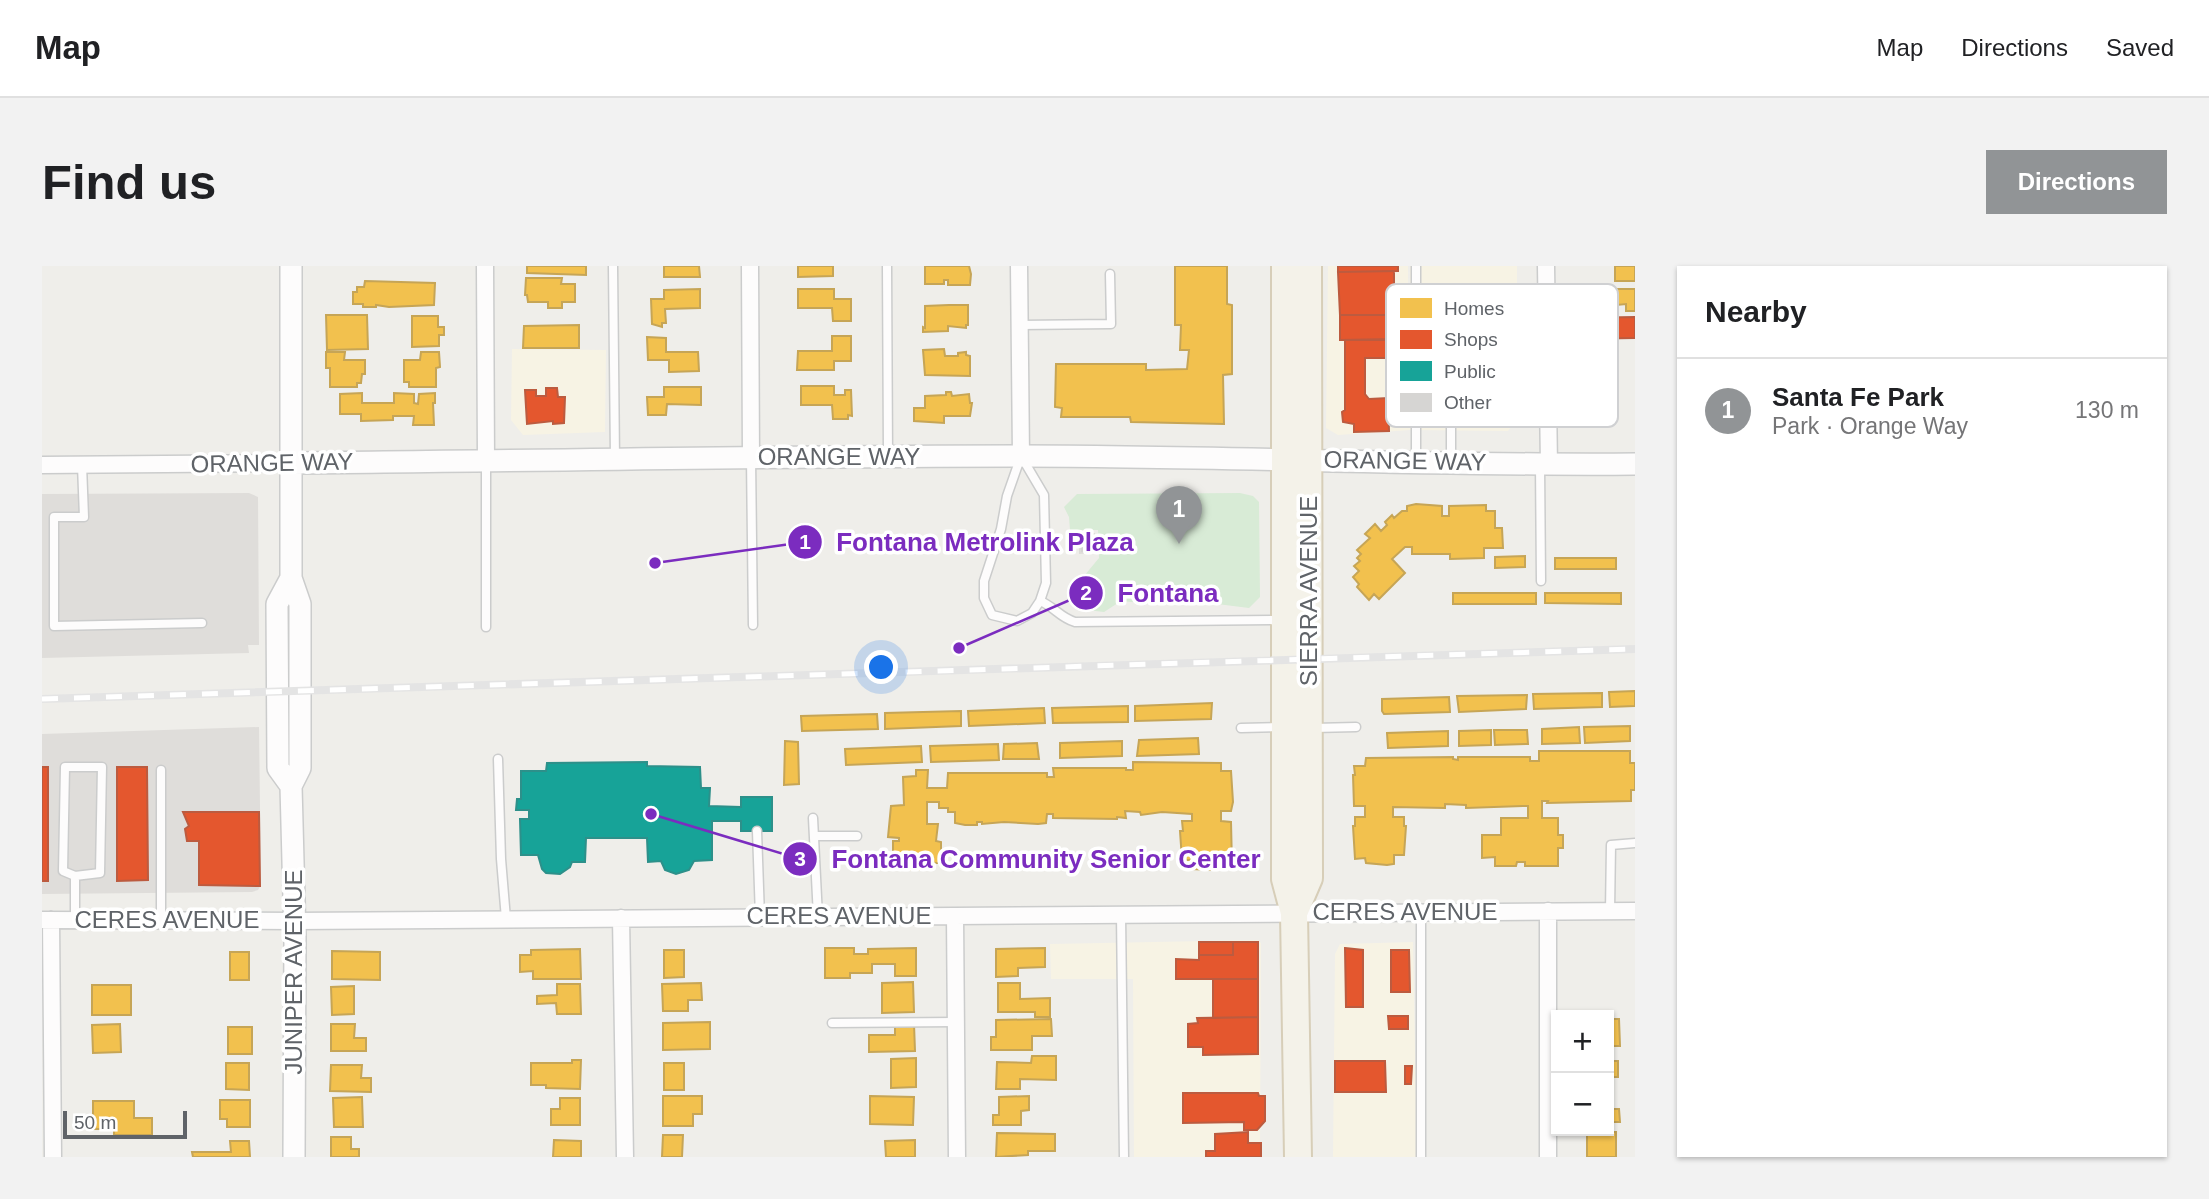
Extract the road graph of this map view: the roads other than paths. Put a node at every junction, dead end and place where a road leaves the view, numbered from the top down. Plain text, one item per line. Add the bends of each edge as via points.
1 (291, 266) edge
2 (485, 266) edge
3 (613, 266) edge
4 (750, 266) edge
5 (887, 266) edge
6 (1019, 266) edge
7 (1285, 266) edge
8 (1307, 266) edge
9 (1416, 266) edge
10 (1546, 266) edge
11 (1110, 274) dead end
12 (1416, 284) edge
13 (1546, 284) edge
14 (1020, 325) junction
15 (1416, 427) edge
16 (1451, 427) edge
17 (1546, 427) edge
18 (1021, 456) junction
19 (888, 457) junction
20 (751, 458) junction
21 (615, 459) junction
22 (1296, 459) junction
23 (486, 460) junction
24 (1416, 461) junction
25 (1451, 462) junction
26 (291, 463) junction
27 (82, 464) junction
28 (1635, 464) edge
29 (42, 465) edge
30 (1545, 465) junction
31 (1541, 581) dead end
32 (1040, 601) junction
33 (1284, 620) junction
34 (202, 623) dead end
35 (753, 625) dead end
36 (486, 626) dead end
37 (1296, 727) junction
38 (1356, 727) dead end
39 (1241, 728) dead end
40 (498, 759) dead end
41 (161, 770) dead end
42 (813, 818) dead end
43 (757, 831) dead end
44 (814, 836) junction
45 (858, 836) dead end
46 (1635, 844) edge
47 (75, 876) junction
48 (1548, 911) junction
49 (1610, 911) junction
50 (1635, 911) edge
51 (1421, 912) junction
52 (1294, 913) junction
53 (1121, 915) junction
54 (955, 916) junction
55 (760, 917) junction
56 (818, 917) junction
57 (621, 918) junction
58 (506, 919) junction
59 (47, 920) edge
60 (75, 920) junction
61 (160, 921) junction
62 (295, 921) junction
63 (956, 1022) junction
64 (832, 1023) dead end
65 (53, 1157) edge
66 (294, 1157) edge
67 (625, 1157) edge
68 (957, 1157) edge
69 (1124, 1157) edge
70 (1298, 1157) edge
71 (1421, 1157) edge
72 (1548, 1157) edge

1 - 26 street, JUNIPER AVENUE
2 - 23 street
3 - 21 lane
4 - 20 street
5 - 19 lane
6 - 14 street
7 - 22 main road, SIERRA AVENUE
8 - 22 main road, SIERRA AVENUE
9 - 12 lane
10 - 13 street
11 - 14 lane via 1111,324
14 - 18 street
15 - 24 lane
16 - 25 lane
17 - 30 street
18 - 19 street, ORANGE WAY
18 - 22 street, ORANGE WAY
18 - 32 lane via 1044,495 1046,583
18 - 32 lane via 1006,496 984,581 984,598 992,615 1017,621 1032,613
19 - 20 street, ORANGE WAY
20 - 21 street, ORANGE WAY
20 - 35 lane
21 - 23 street, ORANGE WAY
22 - 24 street, ORANGE WAY
22 - 33 main road, SIERRA AVENUE
22 - 37 main road, SIERRA AVENUE
23 - 26 street, ORANGE WAY
23 - 36 lane
24 - 25 street, ORANGE WAY
25 - 30 street, ORANGE WAY
26 - 27 street, ORANGE WAY
26 - 62 street, JUNIPER AVENUE via 291,578 300,604 299,768 292,786
27 - 29 street, ORANGE WAY
27 - 34 lane via 84,517 54,517 54,626
28 - 30 street, ORANGE WAY
30 - 31 lane
32 - 33 lane via 1075,622
33 - 37 main road, SIERRA AVENUE
37 - 38 lane
37 - 39 lane
37 - 52 main road, SIERRA AVENUE via 1285,879
40 - 58 lane
41 - 61 lane
42 - 44 lane
43 - 55 lane
44 - 45 lane
44 - 56 lane
46 - 49 lane via 1611,845
47 - 47 lane via 63,871 65,766 102,766 100,873
47 - 60 lane
48 - 49 street, CERES AVENUE
48 - 51 street, CERES AVENUE
48 - 72 street
49 - 50 street, CERES AVENUE
51 - 52 street, CERES AVENUE
51 - 71 lane
52 - 53 street, CERES AVENUE
52 - 70 main road, SIERRA AVENUE
53 - 54 street, CERES AVENUE
53 - 69 lane
54 - 56 street, CERES AVENUE
54 - 63 street
55 - 56 street, CERES AVENUE
55 - 57 street, CERES AVENUE
57 - 58 street, CERES AVENUE
57 - 67 street
58 - 62 street, CERES AVENUE
59 - 60 street, CERES AVENUE
59 - 65 street
60 - 61 street, CERES AVENUE
61 - 62 street, CERES AVENUE
62 - 66 street, JUNIPER AVENUE
63 - 64 lane
63 - 68 street

